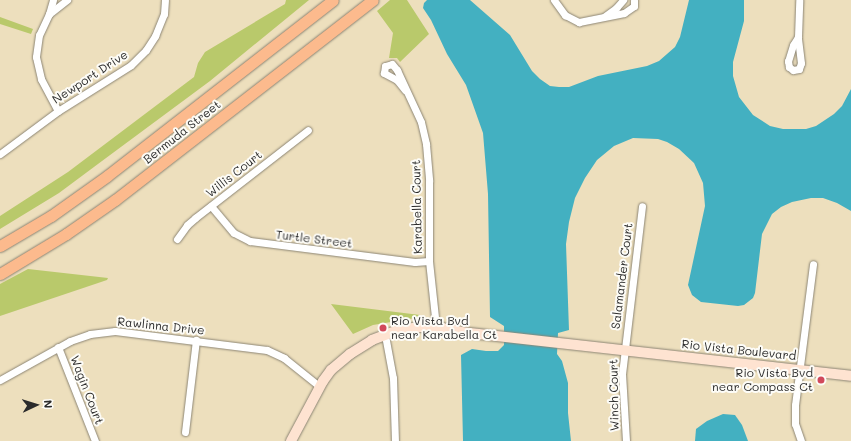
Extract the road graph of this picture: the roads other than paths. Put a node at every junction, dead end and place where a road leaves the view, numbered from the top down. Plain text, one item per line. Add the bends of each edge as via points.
1 (53, 0) edge
2 (67, 0) edge
3 (165, 0) edge
4 (333, 0) edge
5 (373, 0) edge
6 (554, 0) edge
7 (623, 0) edge
8 (634, 0) edge
9 (799, 0) edge
10 (49, 14) junction
11 (599, 18) junction
12 (798, 37) dead end
13 (405, 90) dead end
14 (58, 111) junction
15 (308, 130) dead end
16 (0, 154) edge
17 (211, 206) junction
18 (642, 206) dead end
19 (177, 239) dead end
20 (0, 246) edge
21 (429, 261) junction
22 (813, 264) dead end
23 (0, 274) edge
24 (436, 327) junction
25 (384, 335) junction
26 (196, 340) junction
27 (58, 347) junction
28 (625, 350) junction
29 (799, 369) junction
30 (851, 376) edge
31 (0, 380) edge
32 (319, 386) junction
33 (184, 432) dead end
34 (95, 441) edge
35 (291, 441) edge
36 (396, 441) edge
37 (626, 441) edge
38 (801, 441) edge

1 - 10 street
2 - 10 street
3 - 14 street, Newport Drive via 160,25 146,50 131,65
4 - 20 main road, Bermuda Street via 107,176 51,216
5 - 23 main road, Bermuda Street via 115,200 66,234
6 - 11 street via 570,19 579,22
7 - 11 street via 611,12
8 - 11 street via 634,6 629,11 617,16
9 - 12 street
10 - 14 street via 36,45 36,66 47,94
13 - 21 street, Karabella Court via 420,122 426,144
14 - 16 street, Newport Drive
15 - 17 street, Willis Court
17 - 19 street, Willis Court via 187,225
17 - 21 street, Turtle Street via 234,233 250,241 415,262
18 - 28 street, Salamander Court
21 - 24 street, Karabella Court
22 - 29 street
24 - 25 street, Rio Vista Boulevard via 409,328
24 - 28 street, Rio Vista Boulevard
25 - 32 street, Rio Vista Boulevard via 350,354 331,370
25 - 36 street via 393,378
26 - 27 street, Rawlinna Drive via 115,331 80,337
26 - 32 street, Rawlinna Drive via 267,350 284,358
26 - 33 street
27 - 31 street, Rawlinna Drive
27 - 34 street, Wagin Court
28 - 29 street, Rio Vista Boulevard
28 - 37 street, Winch Court via 622,374
29 - 30 street, Rio Vista Boulevard
29 - 38 street via 794,414
32 - 35 street, Rio Vista Boulevard

